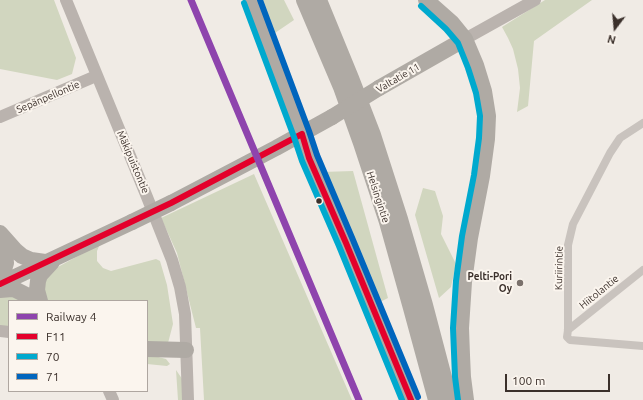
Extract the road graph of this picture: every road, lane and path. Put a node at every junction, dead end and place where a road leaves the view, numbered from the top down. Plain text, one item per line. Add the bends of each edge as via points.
1 (66, 0) edge
2 (251, 0) edge
3 (304, 0) edge
4 (319, 0) edge
5 (426, 0) edge
6 (535, 0) edge
7 (465, 39) junction
8 (96, 76) junction
9 (0, 117) edge
10 (643, 123) edge
11 (302, 134) junction
12 (0, 233) edge
13 (52, 259) junction
14 (643, 270) edge
15 (0, 278) edge
16 (0, 284) edge
17 (0, 290) edge
18 (32, 300) edge
19 (40, 300) edge
20 (568, 330) junction
21 (643, 346) edge
22 (148, 349) edge
23 (186, 350) junction
24 (188, 400) edge
25 (411, 400) edge
26 (436, 400) edge
27 (450, 400) edge
28 (466, 400) edge

1 - 8 street, Mäkipuistontie
2 - 11 highway
3 - 26 highway, Helsingintie via 340,87 373,179 412,308
4 - 27 highway, Helsingintie via 380,156 425,305
5 - 7 highway via 452,23
6 - 7 street
7 - 11 highway, Valtatie 11, bridge
7 - 28 highway via 476,65 488,116 482,176 464,282 461,334
8 - 9 street, Sepänpellontie
8 - 23 street, Mäkipuistontie via 172,260 185,314
10 - 20 street, Kuriirintie via 620,138 573,224 568,245
11 - 13 highway, bridge via 171,203
11 - 25 highway via 309,158
12 - 13 highway via 22,256 31,260
12 - 15 highway via 6,252 6,263
13 - 16 highway
13 - 19 highway via 40,275 37,286
14 - 20 street, Hiitolantie
17 - 18 highway via 16,290
20 - 21 street via 567,337 570,340
22 - 23 highway
23 - 24 street, Mäkipuistontie

